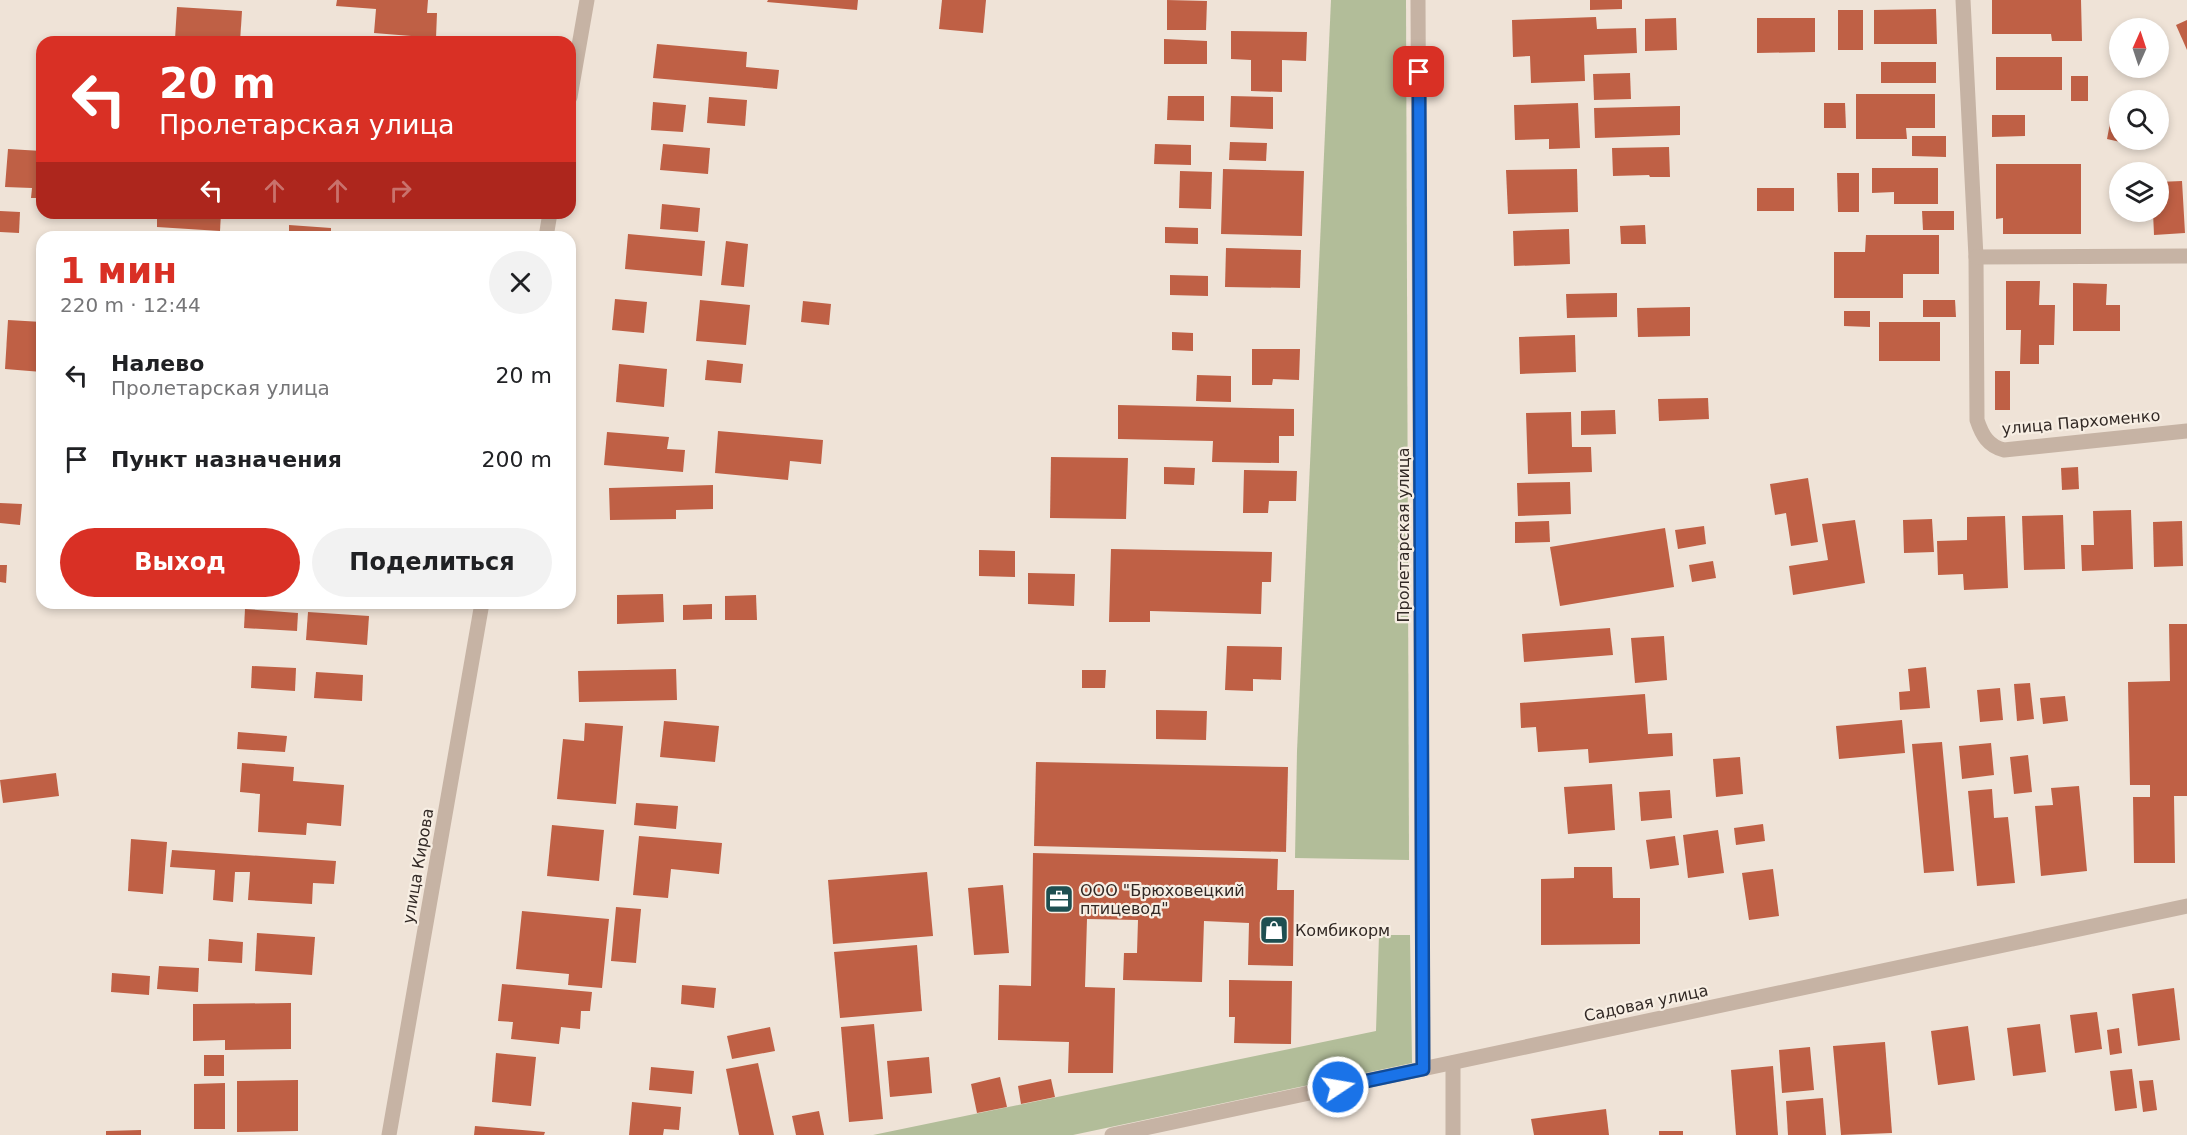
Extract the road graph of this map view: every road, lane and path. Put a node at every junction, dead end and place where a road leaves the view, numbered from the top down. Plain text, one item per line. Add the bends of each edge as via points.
1 (587, 0) edge
2 (1418, 0) edge
3 (1963, 0) edge
4 (576, 63) edge
5 (2187, 256) edge
6 (1976, 257) junction
7 (2187, 431) edge
8 (481, 609) edge
9 (2187, 906) edge
10 (1453, 1063) junction
11 (1423, 1069) junction
12 (389, 1135) edge
13 (1112, 1135) edge
14 (1453, 1135) edge

1 - 4 street
2 - 11 street, Пролетарская улица
3 - 6 street, улица Пархоменко
5 - 6 street
6 - 7 street, улица Пархоменко via 1977,420 1990,444 2004,450
8 - 12 street, улица Кирова
9 - 10 street, Садовая улица
10 - 11 street, Садовая улица
10 - 14 street
11 - 13 street, Садовая улица

